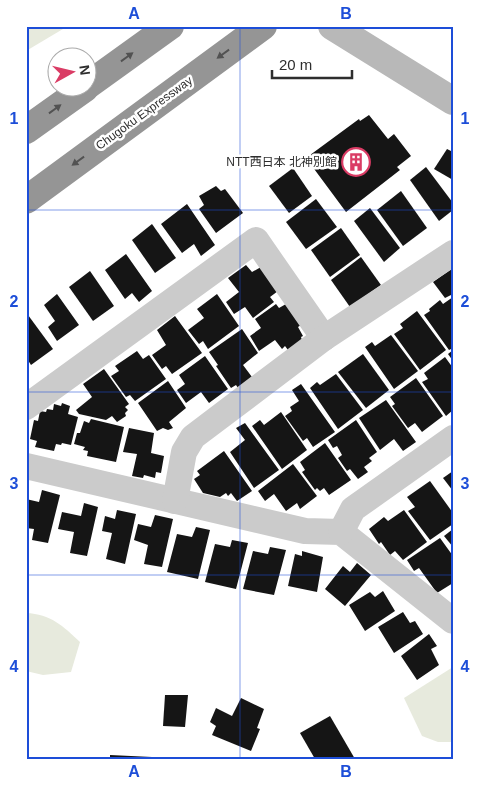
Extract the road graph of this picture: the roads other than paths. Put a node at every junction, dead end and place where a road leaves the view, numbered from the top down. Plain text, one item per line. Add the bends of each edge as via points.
1 (170, 26) edge
2 (263, 26) edge
3 (340, 31) edge
4 (98, 77) edge
5 (70, 98) edge
6 (453, 101) edge
7 (26, 130) edge
8 (26, 200) edge
9 (453, 253) edge
10 (324, 338) junction
11 (26, 407) edge
12 (453, 438) edge
13 (26, 466) edge
14 (175, 501) junction
15 (341, 532) junction
16 (453, 620) edge

4 -> 1 highway
2 -> 8 highway, Chugoku Expressway
3 - 6 street
7 -> 5 highway
9 - 10 street
10 - 11 street via 256,240
10 - 14 street via 193,437 184,452
12 - 15 street via 353,509
13 - 14 street
14 - 15 street via 305,530
15 - 16 street

